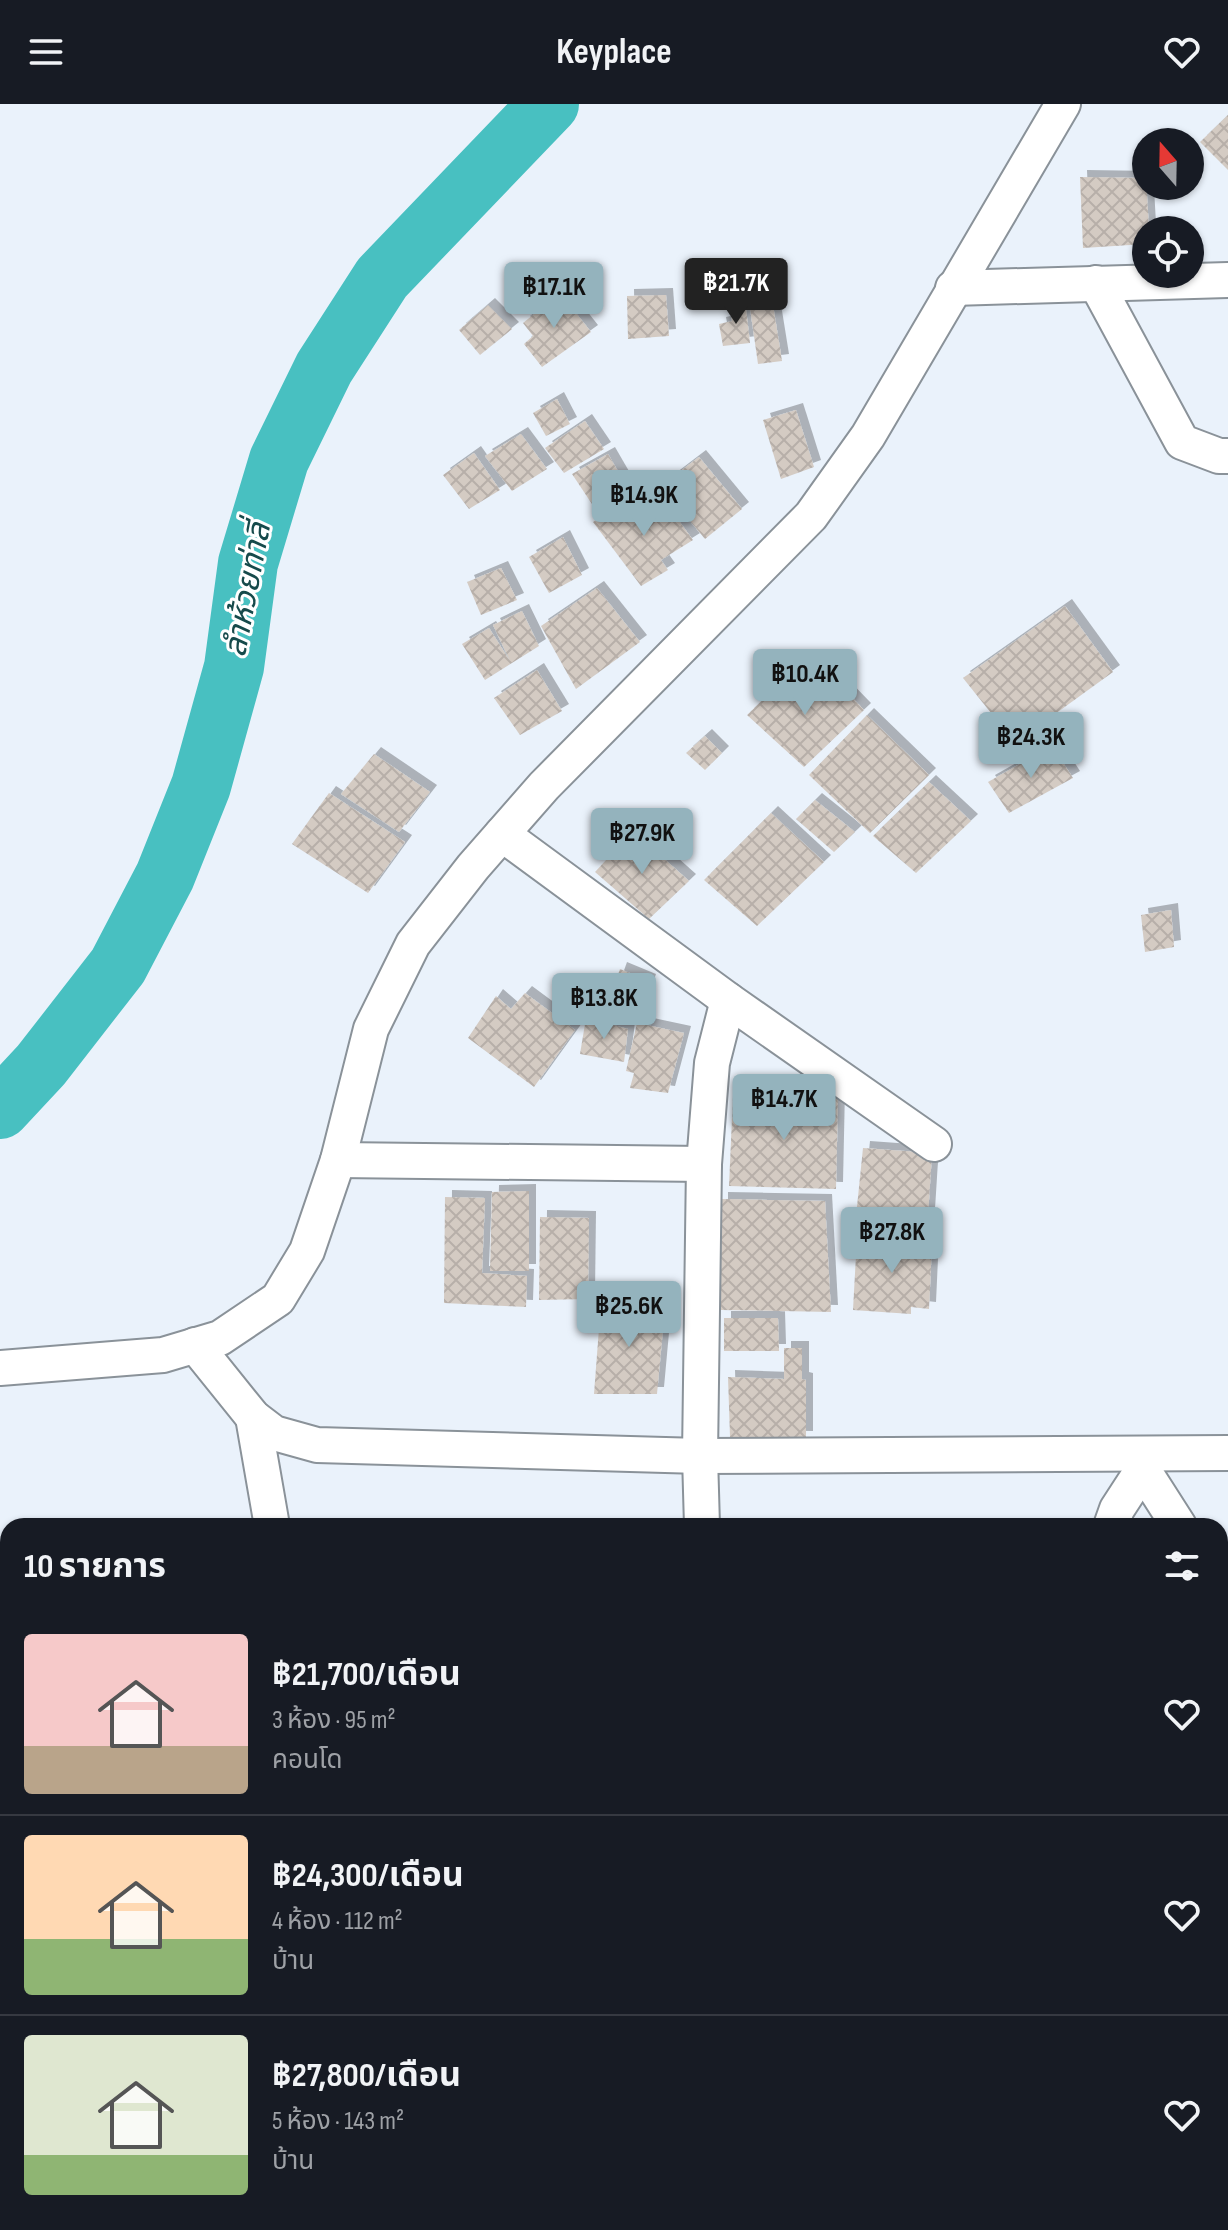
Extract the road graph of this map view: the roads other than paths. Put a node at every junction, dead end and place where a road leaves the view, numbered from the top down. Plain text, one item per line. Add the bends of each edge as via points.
1 (1063, 104) edge
2 (1228, 280) edge
3 (1096, 283) junction
4 (953, 288) junction
5 (1228, 456) edge
6 (502, 834) junction
7 (728, 1000) junction
8 (934, 1144) dead end
9 (338, 1160) junction
10 (704, 1164) junction
11 (195, 1345) junction
12 (0, 1368) edge
13 (253, 1417) junction
14 (1228, 1453) edge
15 (700, 1456) junction
16 (1138, 1462) junction
17 (271, 1518) edge
18 (702, 1518) edge
19 (1114, 1518) edge
20 (1174, 1518) edge

1 - 4 street
2 - 3 street
3 - 4 street
3 - 5 street via 1182,442
4 - 6 street via 868,436 811,516
6 - 7 street
6 - 9 street via 413,944 371,1029
7 - 8 street
7 - 10 street via 712,1063
9 - 10 street
9 - 11 street via 307,1251 278,1299 220,1338
10 - 15 street
11 - 12 street via 163,1355
11 - 13 street
13 - 15 street via 274,1433 317,1445
13 - 17 street
14 - 16 street
15 - 16 street
15 - 18 street
16 - 19 street
16 - 20 street

